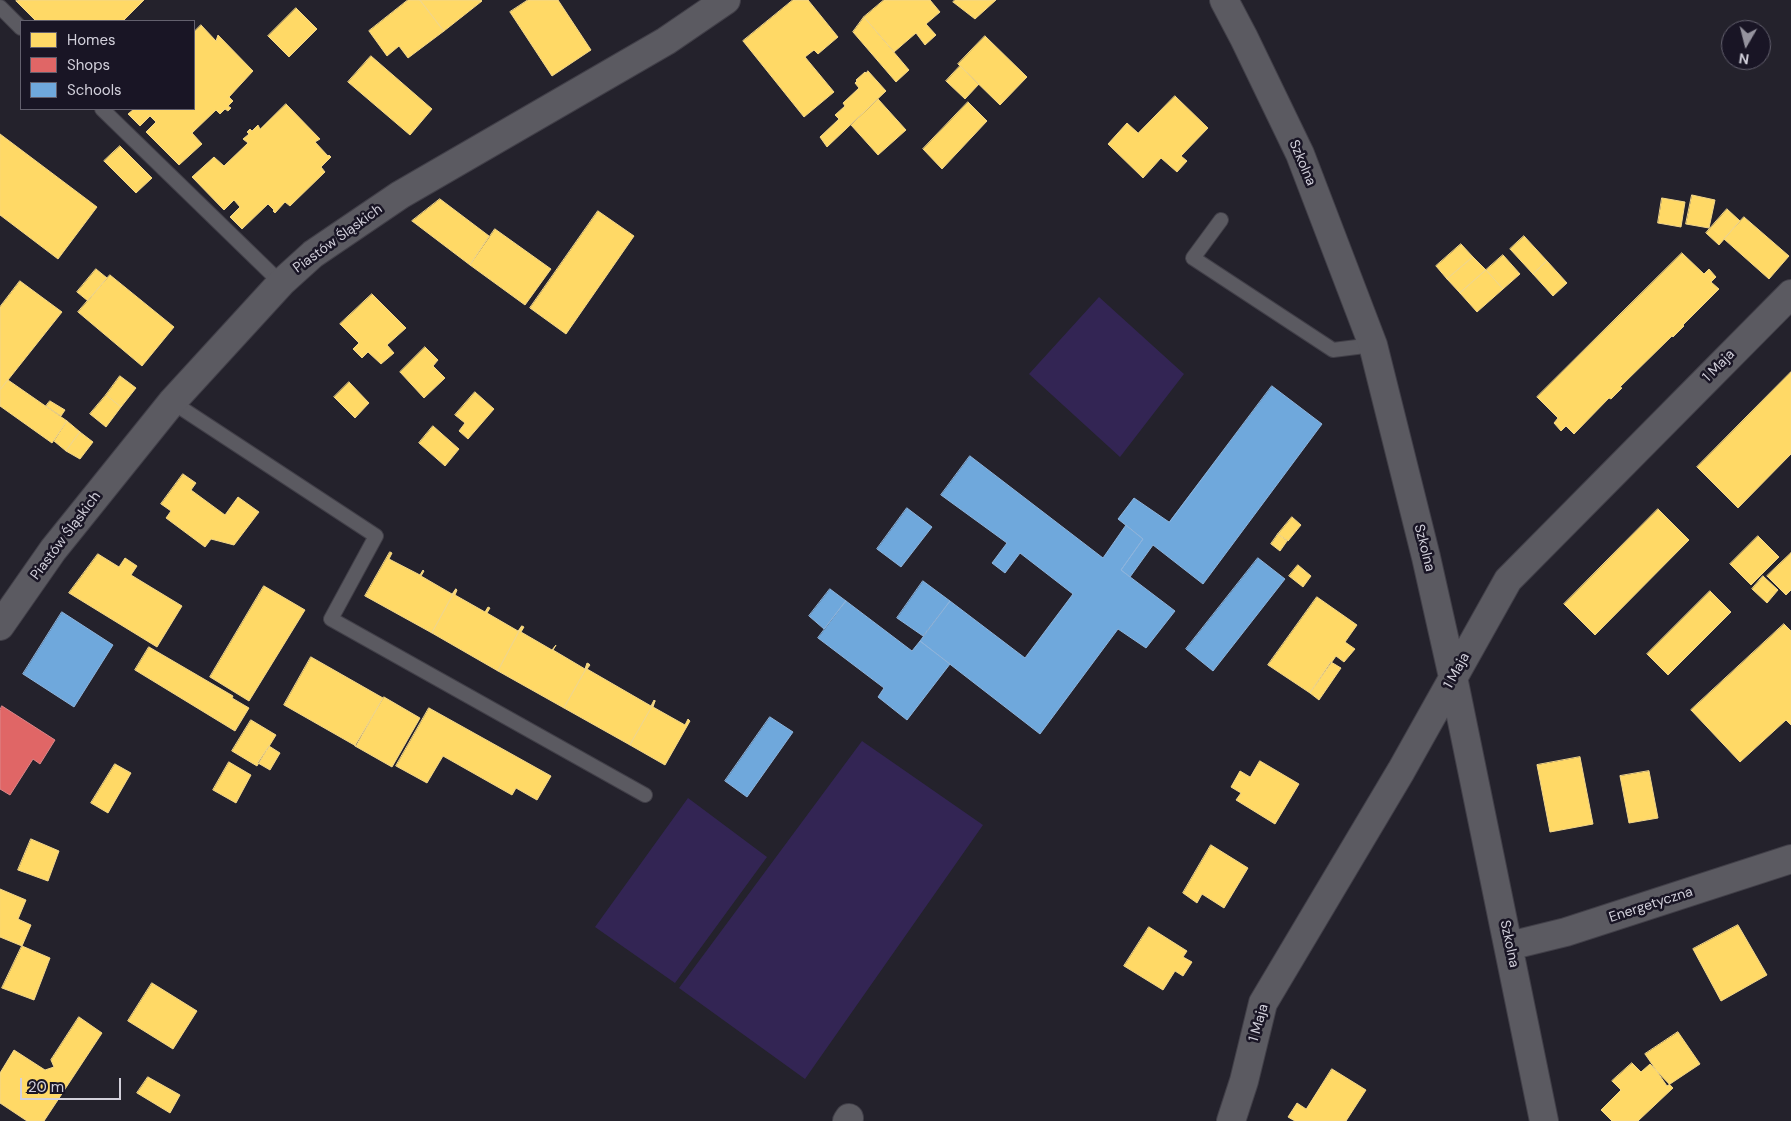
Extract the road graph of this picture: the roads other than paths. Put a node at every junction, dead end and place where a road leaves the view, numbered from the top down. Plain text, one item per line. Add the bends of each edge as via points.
1 (726, 0) edge
2 (1224, 0) edge
3 (0, 7) edge
4 (20, 27) edge
5 (103, 110) edge
6 (1221, 220) dead end
7 (281, 283) junction
8 (1791, 294) edge
9 (1373, 345) junction
10 (172, 402) junction
11 (0, 626) edge
12 (1453, 677) junction
13 (645, 795) dead end
14 (1791, 859) edge
15 (1509, 946) junction
16 (1231, 1121) edge
17 (1544, 1121) edge

1 - 7 street, Piastów Śląskich via 666,41 400,195 313,254
2 - 9 street, Szkolna via 1300,154
3 - 4 lane
5 - 7 lane
6 - 9 lane via 1194,258 1333,350
7 - 10 street, Piastów Śląskich
8 - 12 street, 1 Maja via 1508,580
9 - 12 street, Szkolna
10 - 11 street, Piastów Śląskich via 52,550
10 - 13 lane via 376,536 331,619
12 - 15 street, Szkolna
12 - 16 street, 1 Maja via 1264,1003
14 - 15 street, Energetyczna via 1566,932
15 - 17 street, Szkolna

